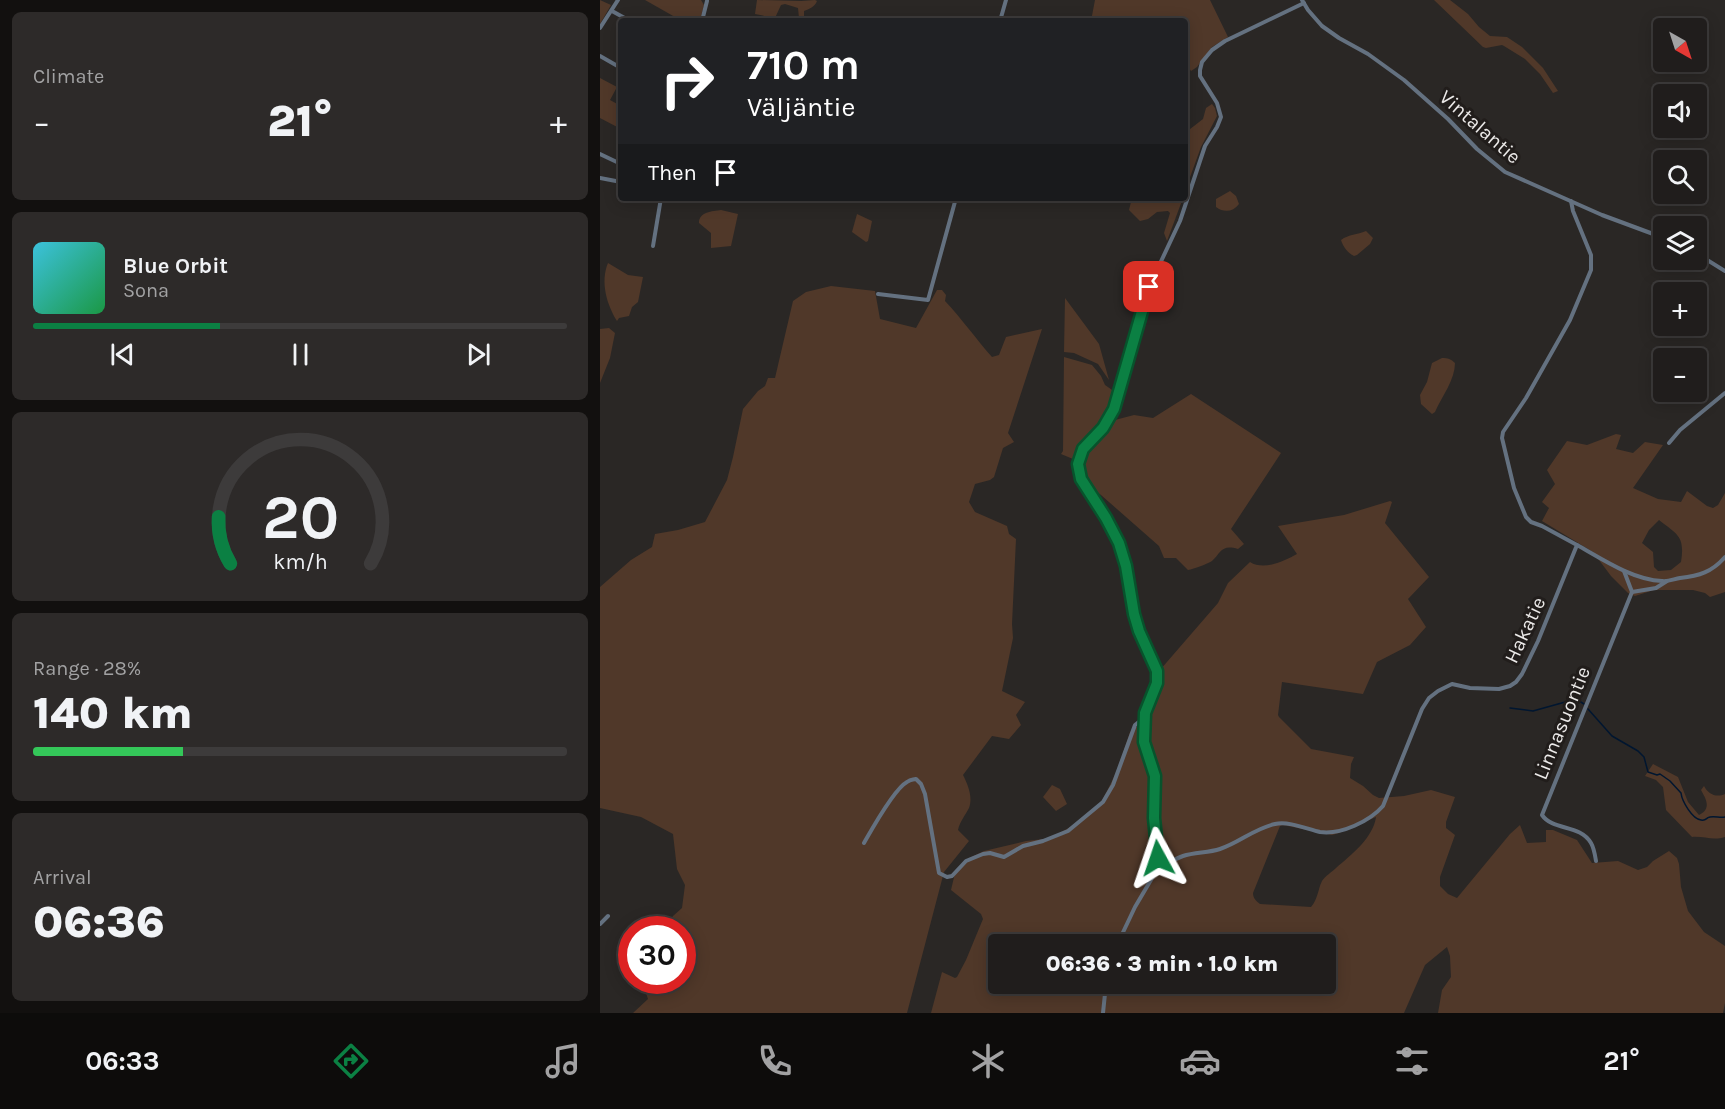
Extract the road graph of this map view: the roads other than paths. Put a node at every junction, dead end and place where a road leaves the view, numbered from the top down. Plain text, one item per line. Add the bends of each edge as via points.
1 (618, 0) edge
2 (1006, 0) edge
3 (707, 1) edge
4 (1303, 2) edge
5 (612, 11) junction
6 (625, 18) edge
7 (703, 18) edge
8 (1001, 18) edge
9 (600, 28) edge
10 (600, 56) edge
11 (618, 66) edge
12 (600, 154) edge
13 (618, 163) edge
14 (600, 178) edge
15 (618, 181) edge
16 (1188, 197) edge
17 (660, 201) edge
18 (955, 201) edge
19 (1187, 201) edge
20 (1571, 201) junction
21 (1653, 234) edge
22 (653, 246) dead end
23 (1707, 260) edge
24 (1725, 271) edge
25 (878, 294) dead end
26 (1725, 393) edge
27 (1669, 443) dead end
28 (1577, 545) junction
29 (1725, 557) edge
30 (1624, 571) junction
31 (1668, 581) junction
32 (1632, 592) junction
33 (1144, 717) junction
34 (864, 843) dead end
35 (1596, 861) dead end
36 (1158, 868) junction
37 (608, 916) dead end
38 (600, 924) edge
39 (1121, 934) edge
40 (1105, 994) edge
41 (1103, 1013) edge

1 - 5 street
2 - 8 street
3 - 7 street
4 - 16 street via 1225,41 1202,62 1200,76 1221,117 1205,146
4 - 20 street, Vintalantie via 1322,26 1404,80 1494,164
5 - 6 street
5 - 9 street
10 - 11 street
12 - 13 street
14 - 15 street
17 - 22 street
18 - 25 street via 928,300
19 - 33 street via 1149,287 1114,409 1079,458 1081,479 1119,543 1137,623 1157,671 1157,683
20 - 21 street, Vintalantie
20 - 28 street via 1591,255 1591,270 1570,320 1502,438 1514,488 1526,517
23 - 24 street
26 - 27 street
28 - 30 street
28 - 36 street, Hakatie via 1518,680 1499,689 1452,684 1429,698 1378,812 1333,832 1277,823 1219,849 1181,856
29 - 31 street via 1700,575
30 - 31 street
30 - 32 street
31 - 32 street via 1656,588
32 - 35 street, Linnasuontie via 1542,812 1547,820 1586,836
33 - 34 street via 1136,725 1103,802 1068,831 1004,856 983,854 966,861 947,877 939,873 925,794 916,779 904,784
33 - 36 street via 1144,742 1155,776
36 - 39 street
37 - 38 street
40 - 41 street

